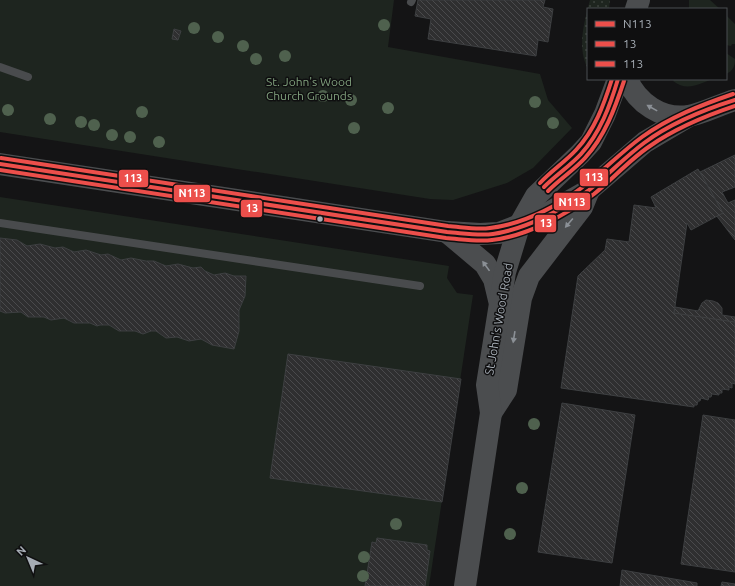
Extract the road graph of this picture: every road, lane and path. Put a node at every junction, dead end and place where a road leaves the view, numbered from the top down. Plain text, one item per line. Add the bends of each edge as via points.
1 (0, 67) edge
2 (28, 77) dead end
3 (618, 80) edge
4 (627, 80) edge
5 (735, 100) edge
6 (689, 116) junction
7 (0, 164) edge
8 (589, 190) junction
9 (0, 223) edge
10 (519, 226) junction
11 (447, 232) junction
12 (420, 286) dead end
13 (500, 302) junction
14 (491, 412) junction
15 (464, 586) edge

1 - 2 lane
3 - 10 highway, St John's Wood Road via 612,99 591,142 536,196
6 -> 4 highway via 664,114 650,107 632,91
5 - 6 highway
6 - 8 highway via 645,142
7 - 11 highway
8 - 10 highway via 543,216
8 -> 14 highway, St John's Wood Road via 582,207 529,276 521,298 506,390
9 - 12 lane
10 - 11 highway via 491,234
10 - 13 highway, St John's Wood Road via 507,265
13 -> 11 highway via 494,279 485,264
13 - 14 highway, St John's Wood Road via 487,385
14 - 15 highway, St John's Wood Road

